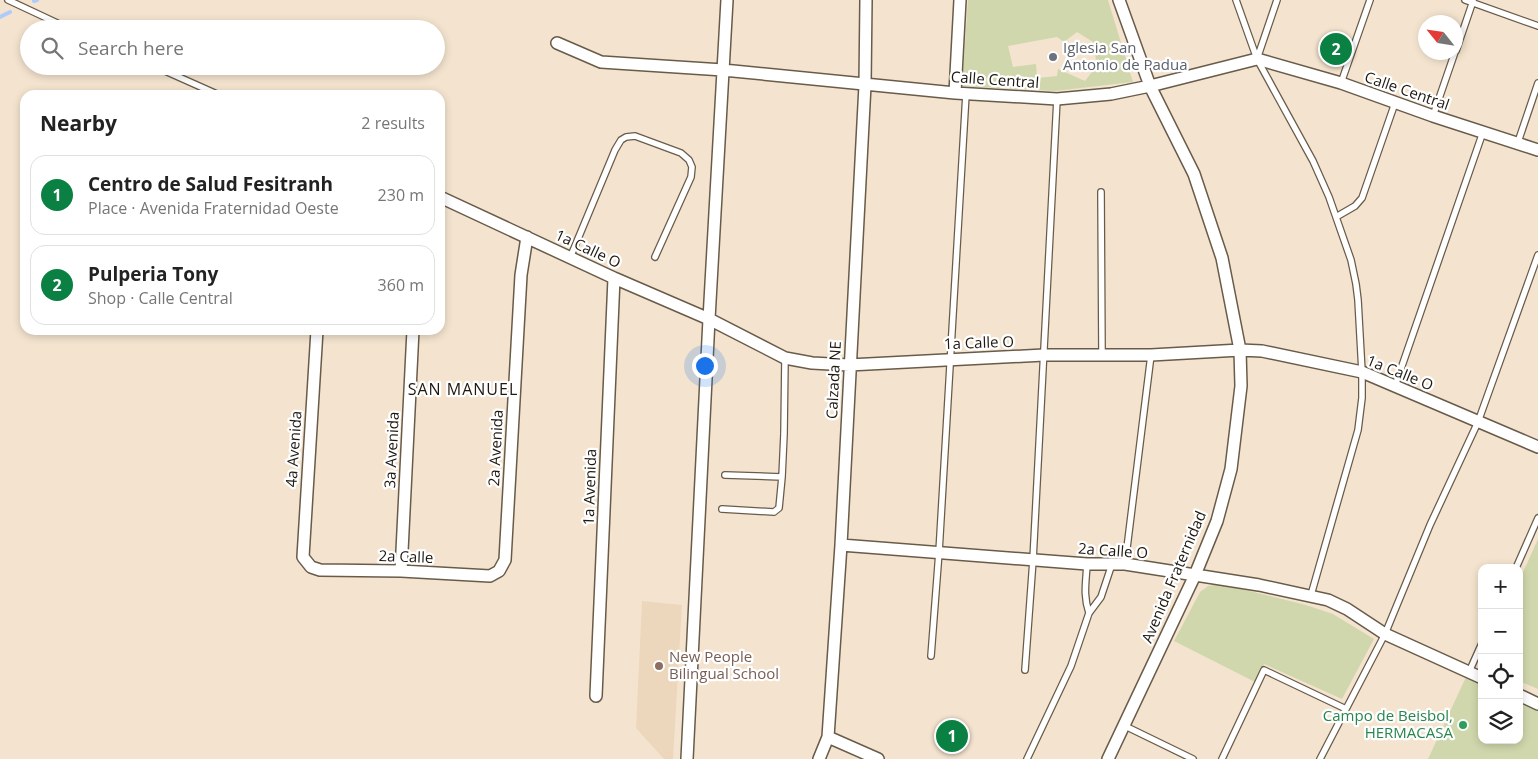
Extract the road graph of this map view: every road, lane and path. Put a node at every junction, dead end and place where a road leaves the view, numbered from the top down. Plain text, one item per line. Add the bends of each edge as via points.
1 (8, 0) edge
2 (726, 0) edge
3 (866, 0) edge
4 (960, 0) edge
5 (1119, 0) edge
6 (1236, 0) edge
7 (1277, 0) edge
8 (1370, 0) edge
9 (1465, 0) edge
10 (1473, 1) edge
11 (51, 20) edge
12 (1538, 26) edge
13 (1463, 29) edge
14 (557, 43) dead end
15 (1257, 59) junction
16 (1452, 60) edge
17 (723, 70) junction
18 (174, 75) edge
19 (1341, 83) junction
20 (1538, 83) edge
21 (865, 85) junction
22 (1150, 86) junction
23 (208, 90) edge
24 (960, 93) junction
25 (1056, 99) junction
26 (1395, 103) junction
27 (1433, 116) junction
28 (1483, 132) junction
29 (1518, 142) junction
30 (1538, 150) edge
31 (1101, 192) dead end
32 (445, 199) edge
33 (1336, 217) junction
34 (526, 237) junction
35 (1538, 255) edge
36 (655, 257) dead end
37 (570, 258) junction
38 (614, 278) junction
39 (709, 319) junction
40 (317, 335) edge
41 (413, 335) edge
42 (1240, 350) junction
43 (1044, 355) junction
44 (1152, 355) junction
45 (1102, 356) junction
46 (785, 358) junction
47 (950, 359) junction
48 (849, 365) junction
49 (1362, 372) junction
50 (1395, 386) junction
51 (1478, 422) junction
52 (1538, 447) edge
53 (725, 475) dead end
54 (782, 477) junction
55 (722, 509) dead end
56 (1538, 518) edge
57 (841, 545) junction
58 (939, 552) junction
59 (1033, 560) junction
60 (1087, 564) junction
61 (1112, 564) junction
62 (1125, 564) junction
63 (1518, 564) edge
64 (311, 567) joint
65 (402, 571) junction
66 (499, 571) joint
67 (1195, 575) junction
68 (1311, 595) junction
69 (1089, 613) junction
70 (1384, 634) junction
71 (1478, 651) edge
72 (931, 656) dead end
73 (1025, 670) dead end
74 (1468, 672) junction
75 (1478, 676) edge
76 (596, 696) dead end
77 (1523, 697) edge
78 (1538, 704) edge
79 (1346, 709) junction
80 (1123, 725) junction
81 (828, 737) junction
82 (687, 759) edge
83 (819, 759) edge
84 (878, 759) edge
85 (1027, 759) edge
86 (1108, 759) edge
87 (1193, 759) edge
88 (1222, 759) edge
89 (1320, 759) edge

1 - 11 lane
2 - 17 street
3 - 21 street, Calzada NE
4 - 24 street
5 - 22 street, Avenida Fraternidad
6 - 15 lane
7 - 15 lane
8 - 19 lane
9 - 10 lane
10 - 12 lane
10 - 13 lane
14 - 17 street, Calle Central via 600,62
15 - 19 street, Calle Central
15 - 22 street, Calle Central
15 - 33 lane via 1313,161
16 - 27 lane
17 - 21 street, Calle Central
17 - 39 street
18 - 23 lane
19 - 26 street, Calle Central
20 - 29 lane
21 - 24 street, Calle Central
21 - 48 street, Calzada NE
22 - 25 street, Calle Central via 1111,94
22 - 42 street, Avenida Fraternidad via 1194,174 1222,258
24 - 25 street, Calle Central
24 - 47 lane
25 - 43 lane
26 - 27 street, Calle Central
26 - 33 lane via 1362,198
27 - 28 street, Calle Central
28 - 29 street, Calle Central
28 - 50 lane
29 - 30 street, Calle Central
31 - 45 lane
32 - 34 street, 1a Calle O
33 - 49 lane via 1356,284
34 - 37 street, 1a Calle O
34 - 66 street, 2a Avenida via 521,275 505,560
35 - 51 lane
36 - 37 lane via 692,167 681,153 634,136 621,140
37 - 38 street, 1a Calle O
38 - 39 street, 1a Calle O
38 - 76 street, 1a Avenida
39 - 46 street, 1a Calle O
39 - 82 street
40 - 64 street, 4a Avenida via 303,557
41 - 65 street, 3a Avenida
42 - 44 street, 1a Calle O
42 - 49 street, 1a Calle O via 1262,351
42 - 67 street, Avenida Fraternidad via 1242,386 1231,469 1216,521
43 - 45 street, 1a Calle O
43 - 47 street, 1a Calle O
43 - 59 lane
44 - 45 street, 1a Calle O
44 - 62 lane
46 - 48 street, 1a Calle O
46 - 54 lane
47 - 48 street, 1a Calle O
47 - 58 lane
48 - 57 street, Calzada NE
49 - 50 street, 1a Calle O
49 - 68 lane via 1358,430
50 - 51 street, 1a Calle O
51 - 52 street, 1a Calle O
51 - 70 lane
53 - 54 lane
54 - 55 lane via 779,508 774,512
56 - 63 lane
57 - 58 street, 2a Calle O
57 - 81 street, Calzada NE
58 - 59 street, 2a Calle O
58 - 72 lane
59 - 60 street, 2a Calle O
59 - 73 lane
60 - 61 street, 2a Calle O
60 - 69 lane via 1085,601
61 - 62 street, 2a Calle O
61 - 69 lane via 1101,597
62 - 67 street, 2a Calle O
64 - 65 street, 2a Calle via 320,570
65 - 66 street, 2a Calle via 490,576
67 - 68 street, 2a Calle O
67 - 80 street, Avenida Fraternidad
68 - 70 street, 2a Calle O via 1347,609
69 - 85 lane via 1071,666
70 - 74 street, 2a Calle O
70 - 79 lane
71 - 74 lane
74 - 75 street, 2a Calle O
77 - 78 street
79 - 88 lane via 1264,670
79 - 89 lane
80 - 86 street, Avenida Fraternidad
80 - 87 lane
81 - 83 street, Calzada NE
81 - 84 street

